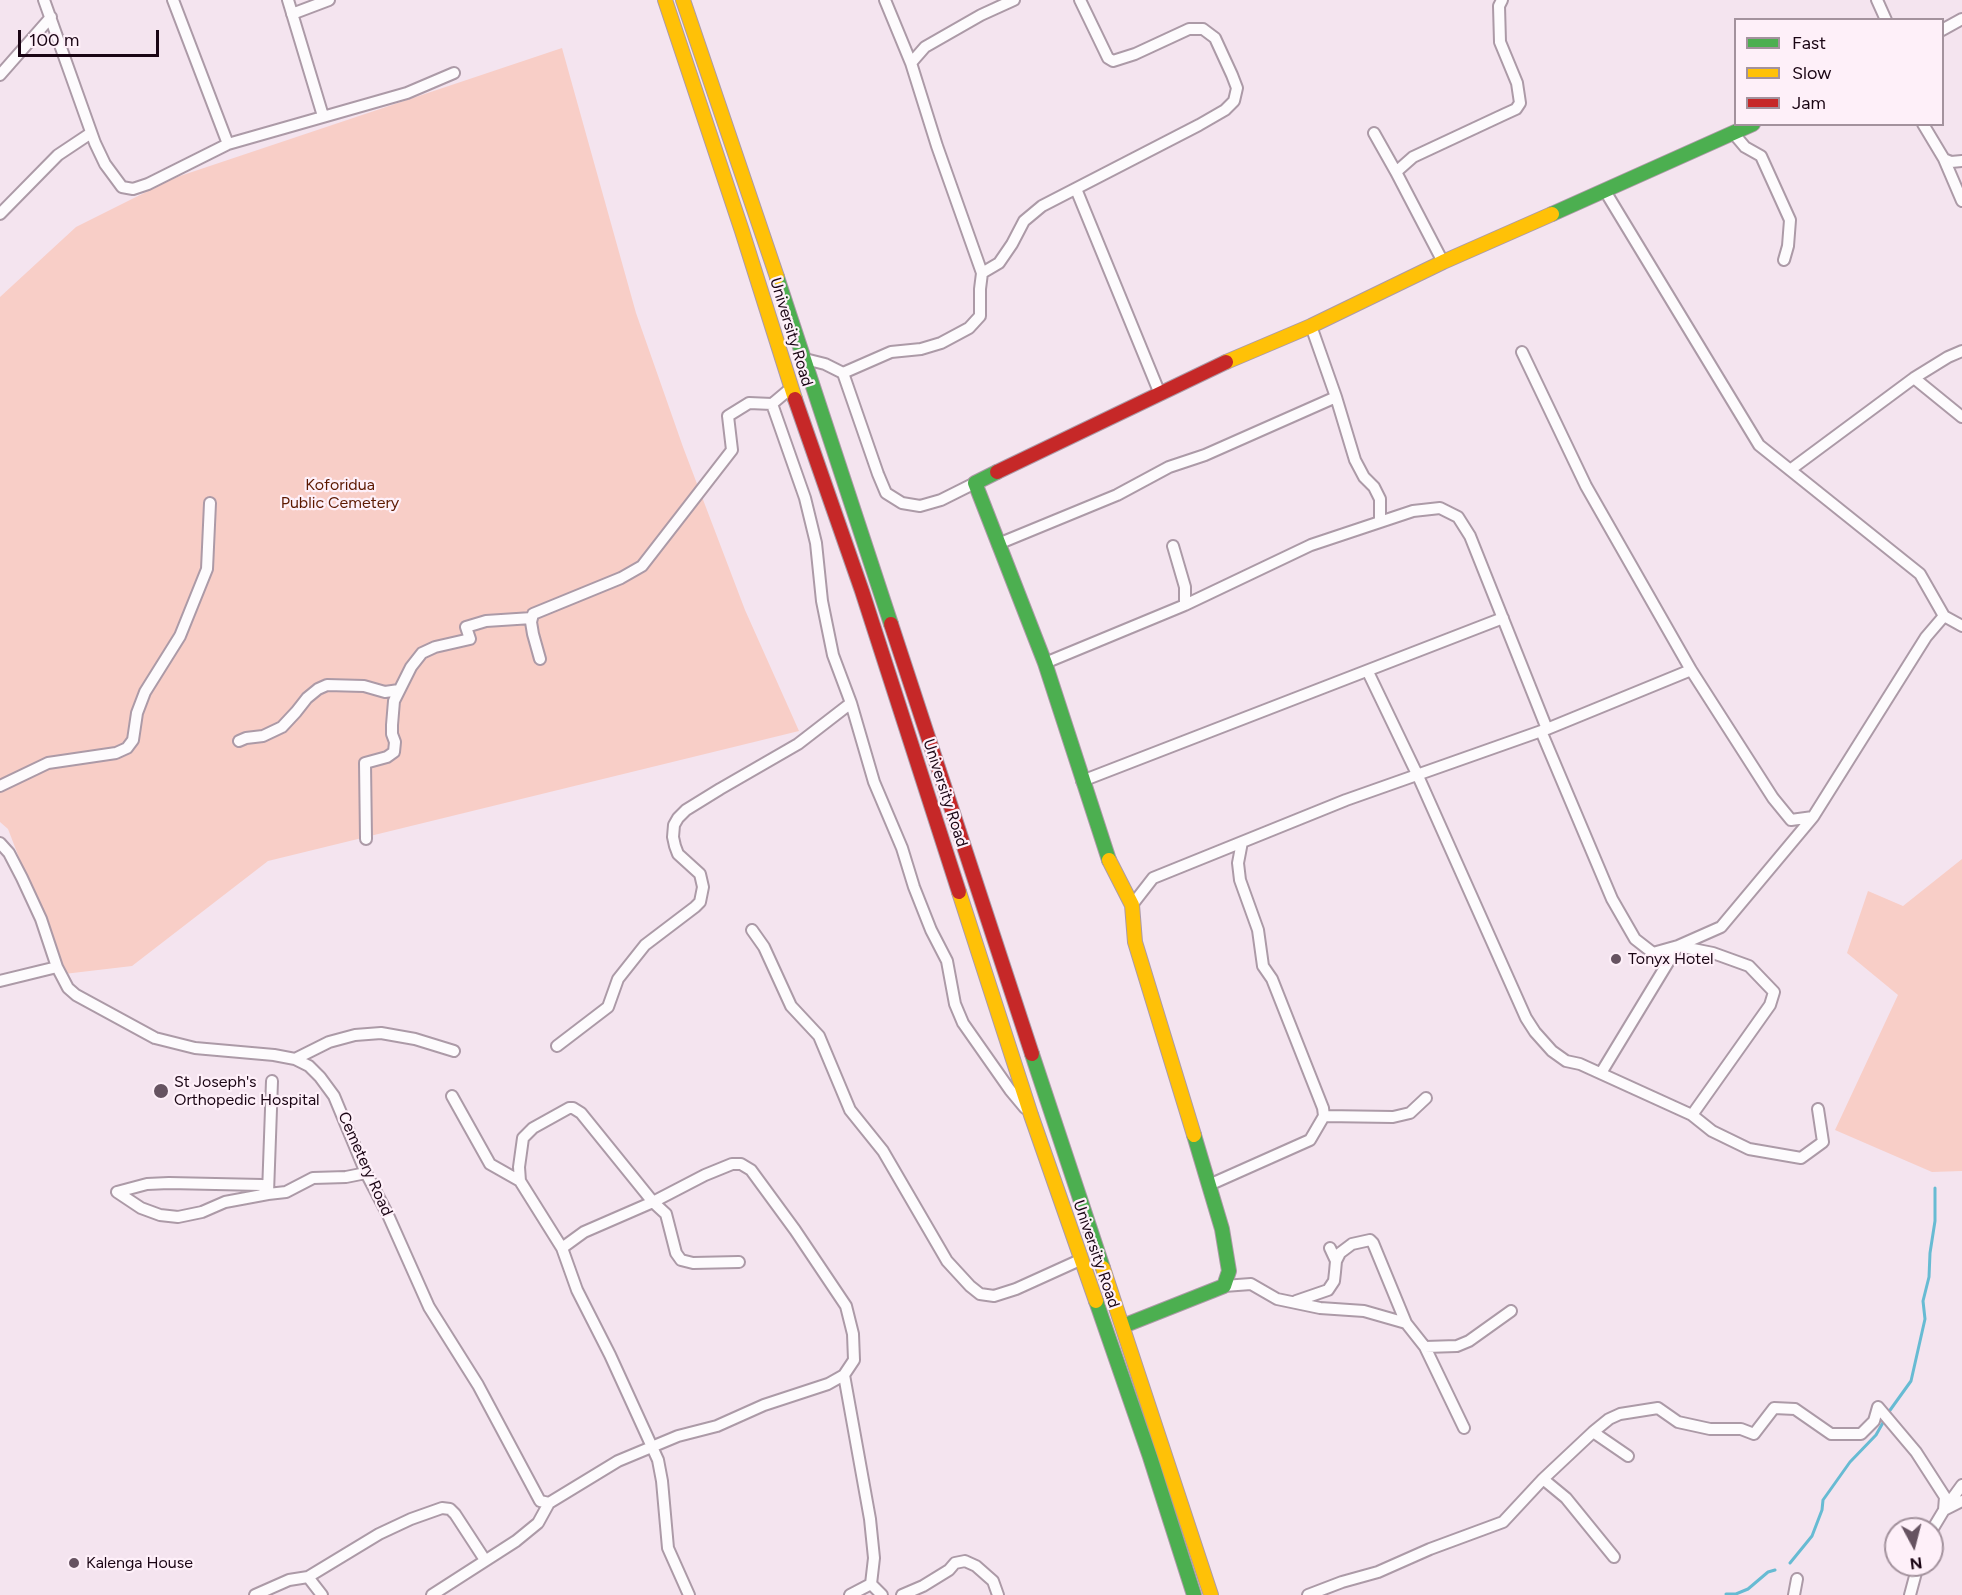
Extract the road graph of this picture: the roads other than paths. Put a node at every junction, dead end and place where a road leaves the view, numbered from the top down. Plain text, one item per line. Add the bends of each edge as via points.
1 (44, 0) edge
2 (173, 0) edge
3 (288, 0) edge
4 (329, 0) edge
5 (665, 0) edge
6 (683, 0) edge
7 (885, 0) edge
8 (1014, 0) edge
9 (1080, 0) edge
10 (1502, 0) edge
11 (1877, 0) edge
12 (292, 14) junction
13 (51, 17) junction
14 (1885, 18) edge
15 (1962, 19) edge
16 (1944, 29) edge
17 (911, 63) junction
18 (454, 73) dead end
19 (0, 75) edge
20 (323, 116) junction
21 (1749, 126) edge
22 (1924, 126) edge
23 (91, 133) junction
24 (1374, 133) dead end
25 (1734, 134) junction
26 (228, 144) junction
27 (1944, 159) junction
28 (1962, 161) edge
29 (1396, 172) junction
30 (1076, 189) junction
31 (1605, 191) junction
32 (1962, 201) edge
33 (0, 214) edge
34 (1784, 260) dead end
35 (1443, 262) junction
36 (982, 273) junction
37 (1311, 326) junction
38 (1962, 351) edge
39 (1522, 352) dead end
40 (806, 359) junction
41 (843, 374) junction
42 (1914, 378) junction
43 (792, 388) junction
44 (1160, 394) junction
45 (1336, 397) junction
46 (772, 404) junction
47 (1962, 417) edge
48 (1790, 470) junction
49 (975, 483) junction
50 (210, 503) dead end
51 (1380, 521) junction
52 (998, 544) junction
53 (1173, 546) dead end
54 (1185, 605) junction
55 (1944, 616) junction
56 (532, 618) junction
57 (1503, 618) junction
58 (1962, 626) edge
59 (540, 658) dead end
60 (1045, 663) junction
61 (1691, 670) junction
62 (1368, 672) junction
63 (399, 690) junction
64 (851, 703) junction
65 (1544, 730) junction
66 (238, 741) dead end
67 (1418, 776) junction
68 (1082, 781) junction
69 (0, 786) edge
70 (1813, 817) junction
71 (366, 839) dead end
72 (1242, 842) junction
73 (0, 843) edge
74 (1132, 905) junction
75 (752, 930) dead end
76 (1678, 946) junction
77 (57, 967) junction
78 (0, 981) edge
79 (557, 1046) dead end
80 (454, 1052) dead end
81 (295, 1059) junction
82 (1601, 1073) junction
83 (272, 1081) dead end
84 (452, 1096) dead end
85 (1426, 1098) dead end
86 (1818, 1109) dead end
87 (1031, 1115) junction
88 (1692, 1115) junction
89 (1324, 1116) junction
90 (366, 1173) junction
91 (520, 1181) junction
92 (1209, 1185) junction
93 (268, 1194) junction
94 (653, 1202) junction
95 (562, 1248) junction
96 (1330, 1248) dead end
97 (1080, 1260) junction
98 (1336, 1261) junction
99 (739, 1262) dead end
100 (1224, 1286) junction
101 (1328, 1290) junction
102 (1293, 1302) junction
103 (1320, 1308) junction
104 (1511, 1311) dead end
105 (1406, 1323) junction
106 (1123, 1326) junction
107 (1425, 1347) junction
108 (844, 1375) junction
109 (1464, 1428) dead end
110 (1593, 1432) junction
111 (652, 1448) junction
112 (1628, 1456) dead end
113 (1543, 1479) junction
114 (1962, 1485) edge
115 (1962, 1501) edge
116 (549, 1503) junction
117 (1944, 1510) junction
118 (1940, 1517) edge
119 (1614, 1557) dead end
120 (484, 1560) junction
121 (308, 1577) junction
122 (1915, 1577) edge
123 (1797, 1579) dead end
124 (871, 1584) junction
125 (255, 1595) edge
126 (322, 1595) edge
127 (432, 1595) edge
128 (689, 1595) edge
129 (850, 1595) edge
130 (882, 1595) edge
131 (902, 1595) edge
132 (998, 1595) edge
133 (1194, 1595) edge
134 (1211, 1595) edge
135 (1308, 1595) edge
136 (1794, 1595) edge
137 (1910, 1595) edge

1 - 13 street
2 - 26 street
3 - 12 street
4 - 12 street
5 - 43 main road, University Road
6 - 40 main road, University Road
7 - 17 street
8 - 17 street via 925,47
9 - 30 street via 1107,58 1119,60 1189,29 1203,29 1215,38 1237,88 1234,101 1226,110
10 - 29 street via 1500,42 1517,83 1520,103 1516,109 1413,157
11 - 14 street
12 - 20 street
13 - 19 street
13 - 23 street
15 - 16 street
17 - 36 street
18 - 20 street via 407,93
20 - 26 street
21 - 25 main road
22 - 27 street
23 - 26 street via 105,164 122,187 133,189
23 - 33 street via 58,155
24 - 29 street
25 - 31 main road
25 - 34 street via 1745,147 1761,156 1790,219
27 - 28 street
27 - 32 street
29 - 35 street
30 - 36 street via 1042,206 1024,222 999,263
30 - 44 street
31 - 35 main road
31 - 48 street via 1759,445
35 - 37 main road
36 - 41 street via 980,316 969,328 941,343 891,352
37 - 44 main road
37 - 45 street
38 - 42 street
39 - 61 street via 1586,486
40 - 41 street
40 - 106 main road, University Road
41 - 49 street via 886,493 902,503 920,506
42 - 47 street
42 - 48 street
43 - 46 street
43 - 87 main road, University Road via 862,591
44 - 49 main road
45 - 51 street via 1355,460 1380,499
45 - 52 street
46 - 56 street via 748,403 728,416 732,450 642,566 533,614
46 - 64 street via 805,498 833,655
48 - 55 street via 1920,574
49 - 52 main road
50 - 69 street via 207,569 180,636 145,692 133,740 116,753 48,763
51 - 54 street via 1311,545
51 - 57 street via 1440,508 1458,517 1470,536
52 - 60 main road
53 - 54 street via 1185,587
54 - 60 street
55 - 58 street
55 - 70 street via 1926,637
56 - 59 street
56 - 63 street via 486,621 466,627 470,639 422,653
57 - 62 street
57 - 65 street
60 - 68 main road
61 - 65 street
61 - 70 street via 1791,820
62 - 67 street
62 - 68 street
63 - 66 street via 327,685 307,698 282,727
63 - 71 street via 392,725 394,752 365,763
64 - 79 street via 798,744 678,818 674,825 675,846 678,854 700,874 700,902 645,945 618,979 608,1007
64 - 87 street via 874,782 930,930 947,961 963,1023
65 - 67 street
65 - 76 street via 1612,899 1635,939 1653,953
67 - 72 street
67 - 82 street via 1526,1018 1552,1051 1566,1061
68 - 74 main road via 1109,860
70 - 76 street via 1721,927
72 - 74 street via 1153,878
72 - 89 street via 1240,880 1258,930 1263,966 1276,990
73 - 77 street, Cemetery Road via 9,853 41,919
74 - 92 main road via 1136,942
75 - 97 street via 791,1006 819,1036 850,1110 883,1151 947,1261 970,1286 980,1294 994,1296
76 - 82 street
76 - 88 street via 1749,966 1774,992 1770,1005
77 - 78 street
77 - 81 street, Cemetery Road via 76,994 155,1038 195,1048
80 - 81 street via 381,1033 329,1042
81 - 90 street, Cemetery Road via 309,1066 334,1096
82 - 88 street
83 - 93 street
84 - 91 street via 490,1164
85 - 89 street via 1410,1113 1393,1117
86 - 88 street via 1823,1142 1801,1158 1749,1149
87 - 97 main road, University Road
89 - 92 street via 1310,1140
90 - 93 street via 313,1178 286,1192
90 - 116 street, Cemetery Road via 429,1307 478,1385 540,1501
91 - 94 street via 523,1138 533,1128 573,1108
91 - 95 street
92 - 100 main road via 1229,1271
93 - 93 street via 262,1185 169,1183 117,1192 141,1208 178,1217
94 - 95 street via 584,1232
94 - 99 street via 666,1214 681,1260
94 - 108 street via 732,1164 751,1170 846,1306 854,1360
95 - 111 street via 577,1290
96 - 98 street
97 - 133 main road, University Road
98 - 101 street via 1334,1281
98 - 105 street via 1352,1244 1370,1240
100 - 102 street via 1251,1284 1277,1299
100 - 106 main road
101 - 102 street
101 - 103 street
102 - 103 street
103 - 105 street via 1364,1311
104 - 107 street via 1469,1341 1457,1346
105 - 107 street
106 - 134 main road, University Road
107 - 109 street
108 - 111 street
108 - 124 street via 870,1519 874,1558
110 - 112 street
110 - 113 street
110 - 117 street via 1620,1414 1658,1408 1678,1422 1754,1434 1774,1408 1795,1409 1831,1434 1861,1434 1874,1421 1878,1407 1922,1461 1945,1497
111 - 116 street via 618,1461
111 - 128 street via 662,1481 668,1548
113 - 119 street via 1566,1498
113 - 135 street via 1503,1522 1378,1572
114 - 117 street
115 - 117 street
116 - 120 street via 538,1523
117 - 118 street
120 - 121 street via 455,1514 442,1508 379,1534
120 - 127 street
121 - 125 street via 289,1580
121 - 126 street
122 - 137 street
123 - 136 street
124 - 129 street
124 - 130 street
131 - 132 street via 965,1561 993,1581

